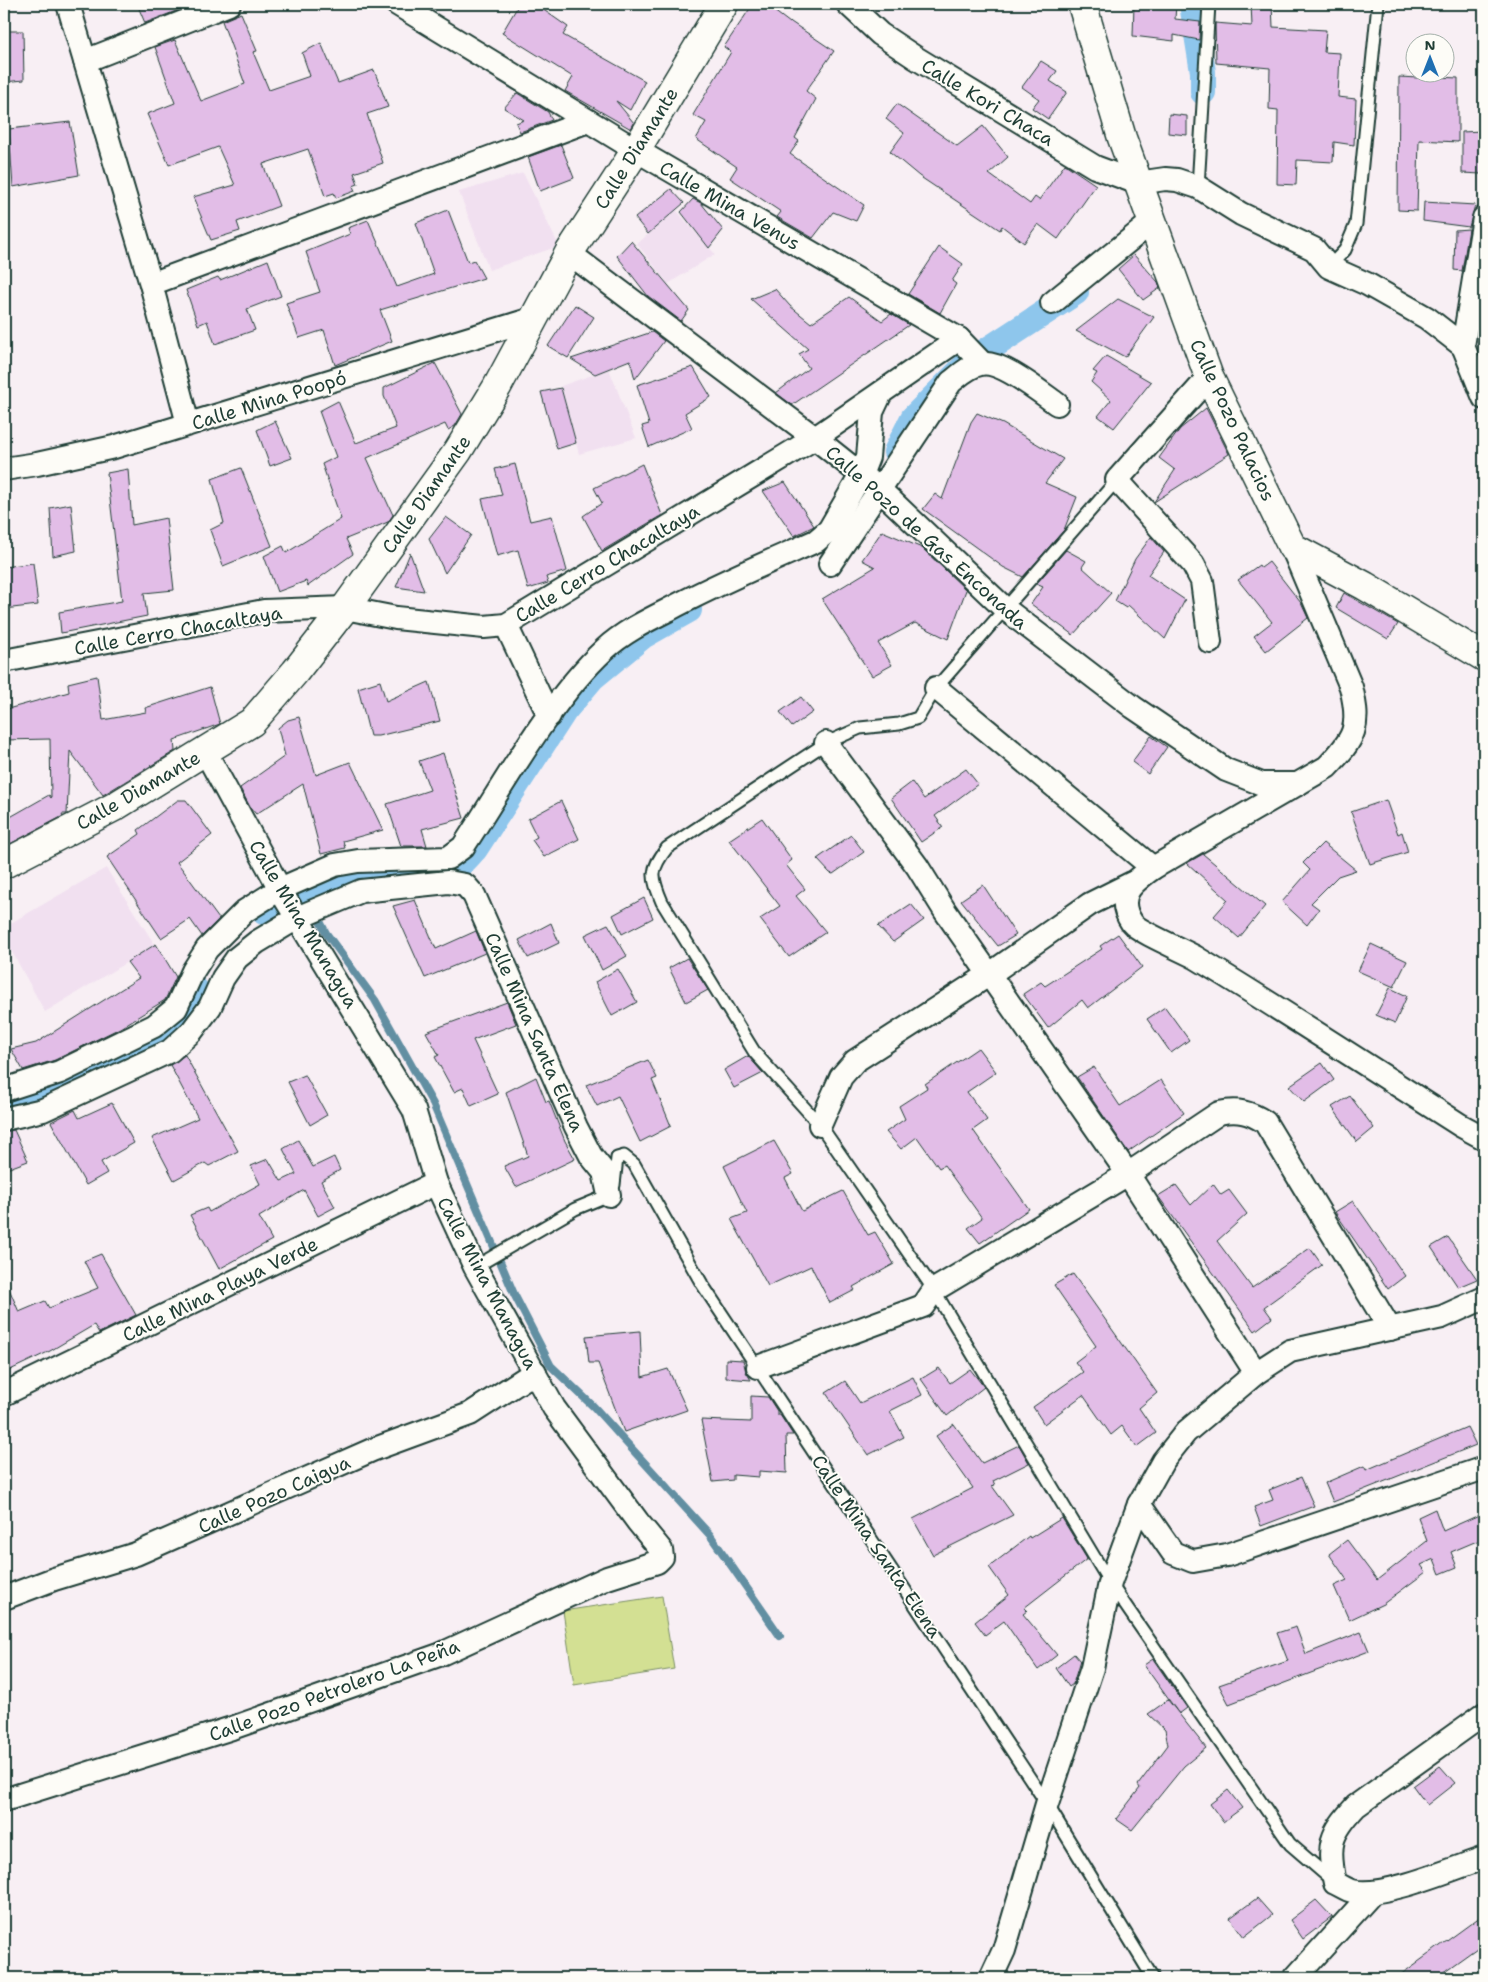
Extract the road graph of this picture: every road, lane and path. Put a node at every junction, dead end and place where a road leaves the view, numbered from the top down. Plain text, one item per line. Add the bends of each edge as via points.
1 (68, 4) edge
2 (229, 4) edge
3 (397, 4) edge
4 (724, 4) edge
5 (848, 4) edge
6 (1082, 4) edge
7 (1209, 4) edge
8 (1378, 4) edge
9 (85, 61) junction
10 (588, 120) junction
11 (636, 150) junction
12 (1138, 183) junction
13 (1198, 187) junction
14 (1484, 218) edge
15 (1153, 221) junction
16 (569, 253) junction
17 (1329, 267) junction
18 (151, 284) junction
19 (1052, 303) dead end
20 (532, 319) junction
21 (959, 340) junction
22 (1463, 346) junction
23 (982, 364) junction
24 (1209, 377) junction
25 (881, 393) junction
26 (1484, 398) edge
27 (1057, 404) dead end
28 (188, 424) junction
29 (815, 438) junction
30 (4, 469) edge
31 (861, 475) junction
32 (1117, 480) junction
33 (879, 489) junction
34 (1292, 547) junction
35 (830, 564) dead end
36 (345, 608) junction
37 (1004, 608) junction
38 (506, 625) junction
39 (1210, 642) dead end
40 (1484, 657) edge
41 (4, 661) edge
42 (936, 688) junction
43 (549, 716) junction
44 (826, 743) junction
45 (205, 751) junction
46 (1300, 784) junction
47 (4, 864) edge
48 (1153, 868) junction
49 (1132, 883) junction
50 (280, 889) junction
51 (297, 918) junction
52 (990, 974) junction
53 (4, 1090) edge
54 (4, 1119) edge
55 (820, 1124) junction
56 (1484, 1138) edge
57 (1128, 1174) junction
58 (436, 1183) junction
59 (609, 1195) junction
60 (475, 1267) junction
61 (934, 1290) junction
62 (1484, 1298) edge
63 (1390, 1329) junction
64 (758, 1367) junction
65 (535, 1372) junction
66 (1256, 1373) junction
67 (4, 1394) edge
68 (1484, 1468) edge
69 (1139, 1504) junction
70 (657, 1562) joint
71 (1110, 1583) junction
72 (4, 1598) edge
73 (1484, 1714) edge
74 (4, 1800) edge
75 (1047, 1804) junction
76 (1484, 1858) edge
77 (1335, 1883) junction
78 (1373, 1892) junction
79 (991, 1978) edge
80 (1153, 1978) edge
81 (1295, 1978) edge

1 - 9 street
2 - 9 street
3 - 10 street, Calle Mina Venus
4 - 11 street, Calle Diamante
5 - 12 street, Calle Kori Chaca via 880,34 916,58 1095,167
6 - 12 street, Calle Pozo Palacios
7 - 13 lane
8 - 17 lane via 1356,224 1345,250
9 - 18 street
10 - 11 street, Calle Mina Venus
10 - 18 street
11 - 16 street, Calle Diamante
11 - 21 street, Calle Mina Venus
12 - 13 street via 1165,179
12 - 15 street, Calle Pozo Palacios
13 - 17 street via 1241,214 1314,249
14 - 22 street
15 - 19 street
15 - 24 street, Calle Pozo Palacios
16 - 20 street, Calle Diamante
16 - 29 street, Calle Pozo de Gas Enconada
17 - 22 street via 1427,318
18 - 28 street
20 - 28 street, Calle Mina Poopó
20 - 36 street, Calle Diamante via 497,387 458,451
21 - 23 street, Calle Mina Venus
21 - 25 street, Calle Cerro Chacaltaya
22 - 26 street
23 - 27 street via 1001,367
23 - 33 street via 965,370 952,382
24 - 32 street
24 - 34 street, Calle Pozo Palacios
25 - 29 street, Calle Cerro Chacaltaya
25 - 31 street via 872,412 868,457
28 - 30 street, Calle Mina Poopó via 114,448
29 - 31 street, Calle Pozo de Gas Enconada
29 - 38 street, Calle Cerro Chacaltaya
31 - 33 street, Calle Pozo de Gas Enconada
31 - 43 street via 829,530 816,541 692,596 635,627 604,649
32 - 37 lane
32 - 39 street via 1193,564 1202,581
33 - 35 street
33 - 37 street, Calle Pozo de Gas Enconada
34 - 40 street
34 - 46 street, Calle Pozo Palacios via 1352,688 1357,712 1354,735 1343,751 1327,767
36 - 38 street, Calle Cerro Chacaltaya via 396,618 484,627
36 - 41 street, Calle Cerro Chacaltaya via 264,611
36 - 45 street, Calle Diamante via 252,722
37 - 42 lane
37 - 46 street, Calle Pozo de Gas Enconada via 1133,707 1226,770 1262,784
38 - 43 street
42 - 44 lane via 918,718 899,724 860,728
42 - 48 street
43 - 50 street via 462,847 448,858 358,861 335,865
44 - 52 street via 917,866
44 - 55 lane via 667,848 655,864 654,883 662,902 755,1052
45 - 47 street, Calle Diamante via 114,807
45 - 50 street, Calle Mina Managua
46 - 48 street, Calle Pozo Palacios
48 - 49 street, Calle Pozo Palacios
49 - 52 street, Calle Pozo Palacios via 1090,904
49 - 56 street via 1126,896 1126,911 1133,925 1193,956
50 - 51 street, Calle Mina Managua
50 - 53 street via 245,911 207,949 176,1008 154,1026 60,1072
51 - 54 street via 237,958 223,978 210,1007 192,1031 170,1051 43,1110
51 - 58 street, Calle Mina Managua via 414,1110
51 - 59 street, Calle Mina Santa Elena via 361,891 448,882 464,885 474,895 576,1127 591,1156 604,1172
52 - 55 street, Calle Pozo Palacios via 855,1061 841,1077
52 - 57 street
55 - 61 lane
57 - 61 street
57 - 63 street via 1219,1113 1234,1110 1251,1112 1265,1122
57 - 66 street
58 - 60 street, Calle Mina Managua
58 - 67 street, Calle Mina Playa Verde
59 - 60 lane via 575,1209
59 - 64 lane, Calle Mina Santa Elena via 614,1184 617,1158 624,1156 642,1176 702,1284
60 - 65 street, Calle Mina Managua
61 - 64 street via 923,1306
61 - 71 lane
62 - 63 street via 1442,1317
63 - 66 street via 1290,1351
64 - 75 lane, Calle Mina Santa Elena
65 - 70 street, Calle Mina Managua via 554,1408 661,1550 662,1558
65 - 72 street, Calle Pozo Caigua via 470,1414 372,1450 136,1554 54,1578
66 - 69 street via 1186,1432 1163,1461
68 - 69 street via 1227,1555 1193,1561 1173,1553
69 - 71 street
70 - 74 street, Calle Pozo Petrolero La Peña via 607,1578 439,1655 232,1728
71 - 75 street via 1092,1668
71 - 77 lane via 1290,1844
73 - 77 street via 1356,1806 1338,1824 1331,1843 1330,1861
75 - 79 street via 1004,1950
75 - 80 lane, Calle Mina Santa Elena
76 - 78 street
77 - 78 street via 1353,1891
78 - 81 street

